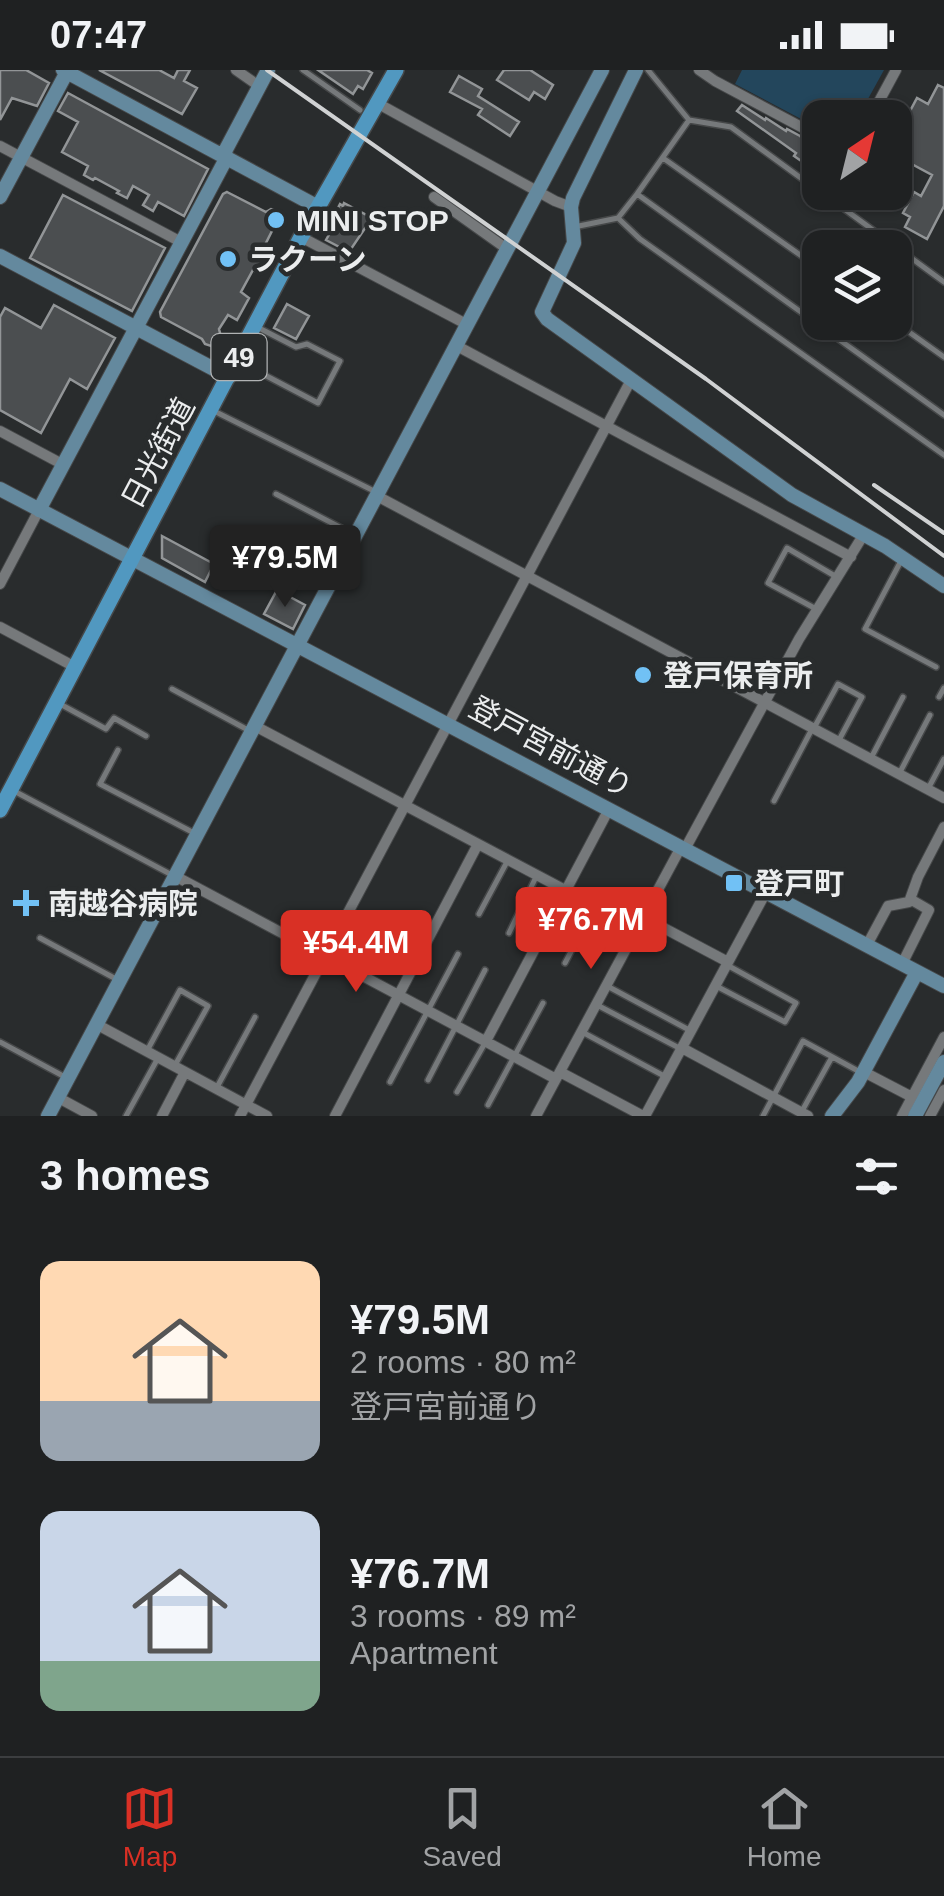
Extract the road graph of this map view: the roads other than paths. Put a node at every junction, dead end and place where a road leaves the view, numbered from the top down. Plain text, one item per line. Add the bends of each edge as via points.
1 (236, 70) edge
2 (268, 70) edge
3 (303, 70) edge
4 (396, 70) edge
5 (602, 70) edge
6 (636, 70) edge
7 (648, 70) edge
8 (699, 70) edge
9 (896, 70) edge
10 (66, 71) edge
11 (259, 86) junction
12 (880, 100) edge
13 (377, 103) junction
14 (360, 110) dead end
15 (689, 120) junction
16 (802, 127) edge
17 (0, 146) edge
18 (225, 156) junction
19 (21, 157) junction
20 (663, 158) junction
21 (802, 179) edge
22 (537, 191) junction
23 (638, 194) junction
24 (0, 197) edge
25 (434, 197) dead end
26 (318, 206) junction
27 (571, 207) junction
28 (845, 210) edge
29 (618, 218) junction
30 (574, 227) junction
31 (301, 236) junction
32 (182, 242) junction
33 (507, 249) junction
34 (0, 256) edge
35 (802, 257) edge
36 (944, 282) edge
37 (468, 325) junction
38 (256, 326) junction
39 (135, 327) junction
40 (912, 334) edge
41 (457, 346) junction
42 (944, 358) edge
43 (238, 361) junction
44 (229, 377) junction
45 (631, 380) junction
46 (212, 410) junction
47 (944, 415) edge
48 (607, 426) junction
49 (0, 431) edge
50 (944, 455) edge
51 (62, 464) junction
52 (0, 489) edge
53 (276, 494) dead end
54 (378, 495) junction
55 (39, 510) junction
56 (864, 534) junction
57 (356, 536) junction
58 (903, 556) junction
59 (850, 558) junction
60 (131, 560) junction
61 (527, 576) junction
62 (838, 577) junction
63 (0, 584) edge
64 (944, 586) edge
65 (818, 610) junction
66 (0, 627) edge
67 (297, 647) junction
68 (75, 667) junction
69 (936, 667) dead end
70 (944, 688) edge
71 (172, 689) dead end
72 (903, 696) dead end
73 (939, 697) dead end
74 (57, 702) junction
75 (764, 702) junction
76 (930, 715) dead end
77 (448, 724) junction
78 (813, 728) junction
79 (254, 729) junction
80 (146, 736) dead end
81 (838, 742) junction
82 (118, 750) dead end
83 (870, 758) junction
84 (944, 759) edge
85 (900, 774) junction
86 (12, 789) junction
87 (928, 789) junction
88 (944, 798) edge
89 (774, 801) dead end
90 (405, 805) junction
91 (610, 809) junction
92 (0, 810) edge
93 (944, 828) edge
94 (197, 835) junction
95 (478, 844) junction
96 (683, 848) junction
97 (508, 860) junction
98 (537, 875) junction
99 (175, 876) junction
100 (566, 890) junction
101 (766, 892) junction
102 (910, 899) junction
103 (595, 906) junction
104 (479, 914) dead end
105 (640, 922) junction
106 (509, 933) dead end
107 (40, 938) dead end
108 (867, 945) junction
109 (458, 954) dead end
110 (325, 956) junction
111 (564, 962) dead end
112 (728, 964) junction
113 (902, 964) junction
114 (485, 970) dead end
115 (917, 972) junction
116 (119, 980) junction
117 (716, 985) junction
118 (606, 986) junction
119 (944, 986) edge
120 (399, 995) junction
121 (544, 1003) dead end
122 (596, 1004) junction
123 (428, 1010) junction
124 (254, 1017) dead end
125 (96, 1024) junction
126 (457, 1026) junction
127 (691, 1031) junction
128 (581, 1032) junction
129 (944, 1037) edge
130 (486, 1041) junction
131 (0, 1042) edge
132 (682, 1048) junction
133 (146, 1052) junction
134 (514, 1056) junction
135 (832, 1057) junction
136 (158, 1058) junction
137 (944, 1062) edge
138 (180, 1070) junction
139 (863, 1073) junction
140 (558, 1075) junction
141 (67, 1078) junction
142 (666, 1078) junction
143 (428, 1080) dead end
144 (390, 1082) dead end
145 (216, 1089) junction
146 (944, 1090) edge
147 (457, 1092) dead end
148 (773, 1097) junction
149 (57, 1098) junction
150 (488, 1105) dead end
151 (919, 1109) edge
152 (243, 1110) edge
153 (805, 1114) edge
154 (840, 1114) edge
155 (538, 1115) edge
156 (48, 1116) edge
157 (92, 1116) edge
158 (126, 1116) edge
159 (162, 1116) edge
160 (266, 1116) edge
161 (335, 1116) edge
162 (644, 1116) edge
163 (763, 1116) edge
164 (902, 1116) edge

1 - 11 street
2 - 11 street
3 - 14 lane
4 - 13 main road, 日光街道 / 49
5 - 22 street
6 - 27 street
7 - 15 lane
8 - 16 street
9 - 12 street
10 - 18 street
10 - 19 street
11 - 18 street
13 - 22 street
13 - 26 main road, 日光街道 / 49
15 - 20 lane
15 - 21 lane via 730,127
17 - 19 street
18 - 26 street
18 - 32 street
19 - 24 street
19 - 32 street
20 - 23 lane
20 - 35 lane
22 - 27 street
22 - 33 street
23 - 29 lane
23 - 47 lane
25 - 33 street
26 - 31 main road, 日光街道 / 49
27 - 30 street
28 - 36 lane
29 - 30 lane
29 - 50 lane
30 - 45 street via 574,243 542,312
31 - 37 street
31 - 38 main road, 日光街道 / 49
32 - 39 street
33 - 37 street
34 - 39 street
37 - 41 street
38 - 43 main road, 日光街道 / 49
38 - 43 lane via 340,361 318,403
39 - 44 street
39 - 51 street
40 - 42 lane
41 - 48 street
41 - 54 street
43 - 44 main road, 日光街道 / 49
44 - 46 main road, 日光街道 / 49
45 - 48 street
45 - 56 street via 792,496
46 - 54 lane
46 - 60 main road, 日光街道 / 49
48 - 59 street
48 - 61 street
49 - 51 street
51 - 55 street
52 - 55 street, 登戸宮前通り
53 - 57 lane
54 - 57 street
54 - 61 street
55 - 60 street, 登戸宮前通り
55 - 63 street
56 - 58 street
56 - 59 street
57 - 67 street
58 - 64 street
58 - 69 lane via 865,629
59 - 62 street
60 - 67 street, 登戸宮前通り
60 - 68 main road, 日光街道 / 49
61 - 75 street
61 - 77 street
62 - 65 street
62 - 65 lane via 786,548 768,583
65 - 75 street
66 - 68 street
67 - 77 street, 登戸宮前通り
67 - 79 street
68 - 74 main road, 日光街道 / 49
70 - 73 lane
71 - 79 lane
72 - 83 lane
74 - 80 lane via 106,729 114,718
74 - 86 main road, 日光街道 / 49
75 - 78 street
75 - 96 street
76 - 85 lane
77 - 90 street
77 - 91 street, 登戸宮前通り
78 - 81 street
78 - 81 lane via 838,684 862,697
78 - 89 lane
79 - 90 street
79 - 94 street
81 - 83 street
82 - 94 lane via 100,784
83 - 85 street
84 - 87 lane
85 - 87 street
86 - 92 main road, 日光街道 / 49
86 - 99 lane
87 - 88 street
90 - 95 street
90 - 110 street
91 - 96 street, 登戸宮前通り
91 - 100 street
93 - 102 street
94 - 99 street
95 - 97 street
95 - 120 street
96 - 101 street, 登戸宮前通り
96 - 105 street
97 - 98 street
97 - 104 lane
98 - 100 street
98 - 106 lane
99 - 110 street
99 - 116 street
100 - 103 street
100 - 130 street
101 - 108 street, 登戸宮前通り
101 - 112 street
102 - 108 street via 888,906
102 - 113 street via 930,910
103 - 105 street
103 - 111 lane
105 - 112 street
105 - 118 street
107 - 116 lane
108 - 113 street, 登戸宮前通り
109 - 123 lane
110 - 120 street
110 - 152 street
112 - 117 street
112 - 117 lane via 796,1004 785,1022
113 - 115 street, 登戸宮前通り
114 - 126 lane
115 - 119 street, 登戸宮前通り
115 - 139 street
116 - 125 street
117 - 127 street
118 - 122 street
118 - 127 lane
120 - 123 street
120 - 161 street
121 - 134 lane
122 - 128 street
122 - 132 lane
123 - 126 street
123 - 144 lane
124 - 145 lane
125 - 133 street
125 - 141 street
126 - 130 street
126 - 143 lane
127 - 132 street
128 - 140 street
128 - 142 lane
129 - 151 street
130 - 134 street
130 - 147 lane
131 - 141 lane
132 - 142 street
132 - 148 street
133 - 136 street
133 - 138 lane via 180,990 208,1006
134 - 140 street
134 - 150 lane
135 - 139 lane
135 - 148 lane via 803,1041
135 - 153 lane
136 - 138 street
136 - 158 lane
137 - 151 street
138 - 145 street
138 - 159 street
139 - 151 street
139 - 154 street
140 - 155 street
140 - 162 street
141 - 149 street
142 - 162 street
145 - 152 street
146 - 151 street
148 - 153 street
148 - 163 lane
149 - 156 street
149 - 157 street
151 - 164 street
152 - 160 street

